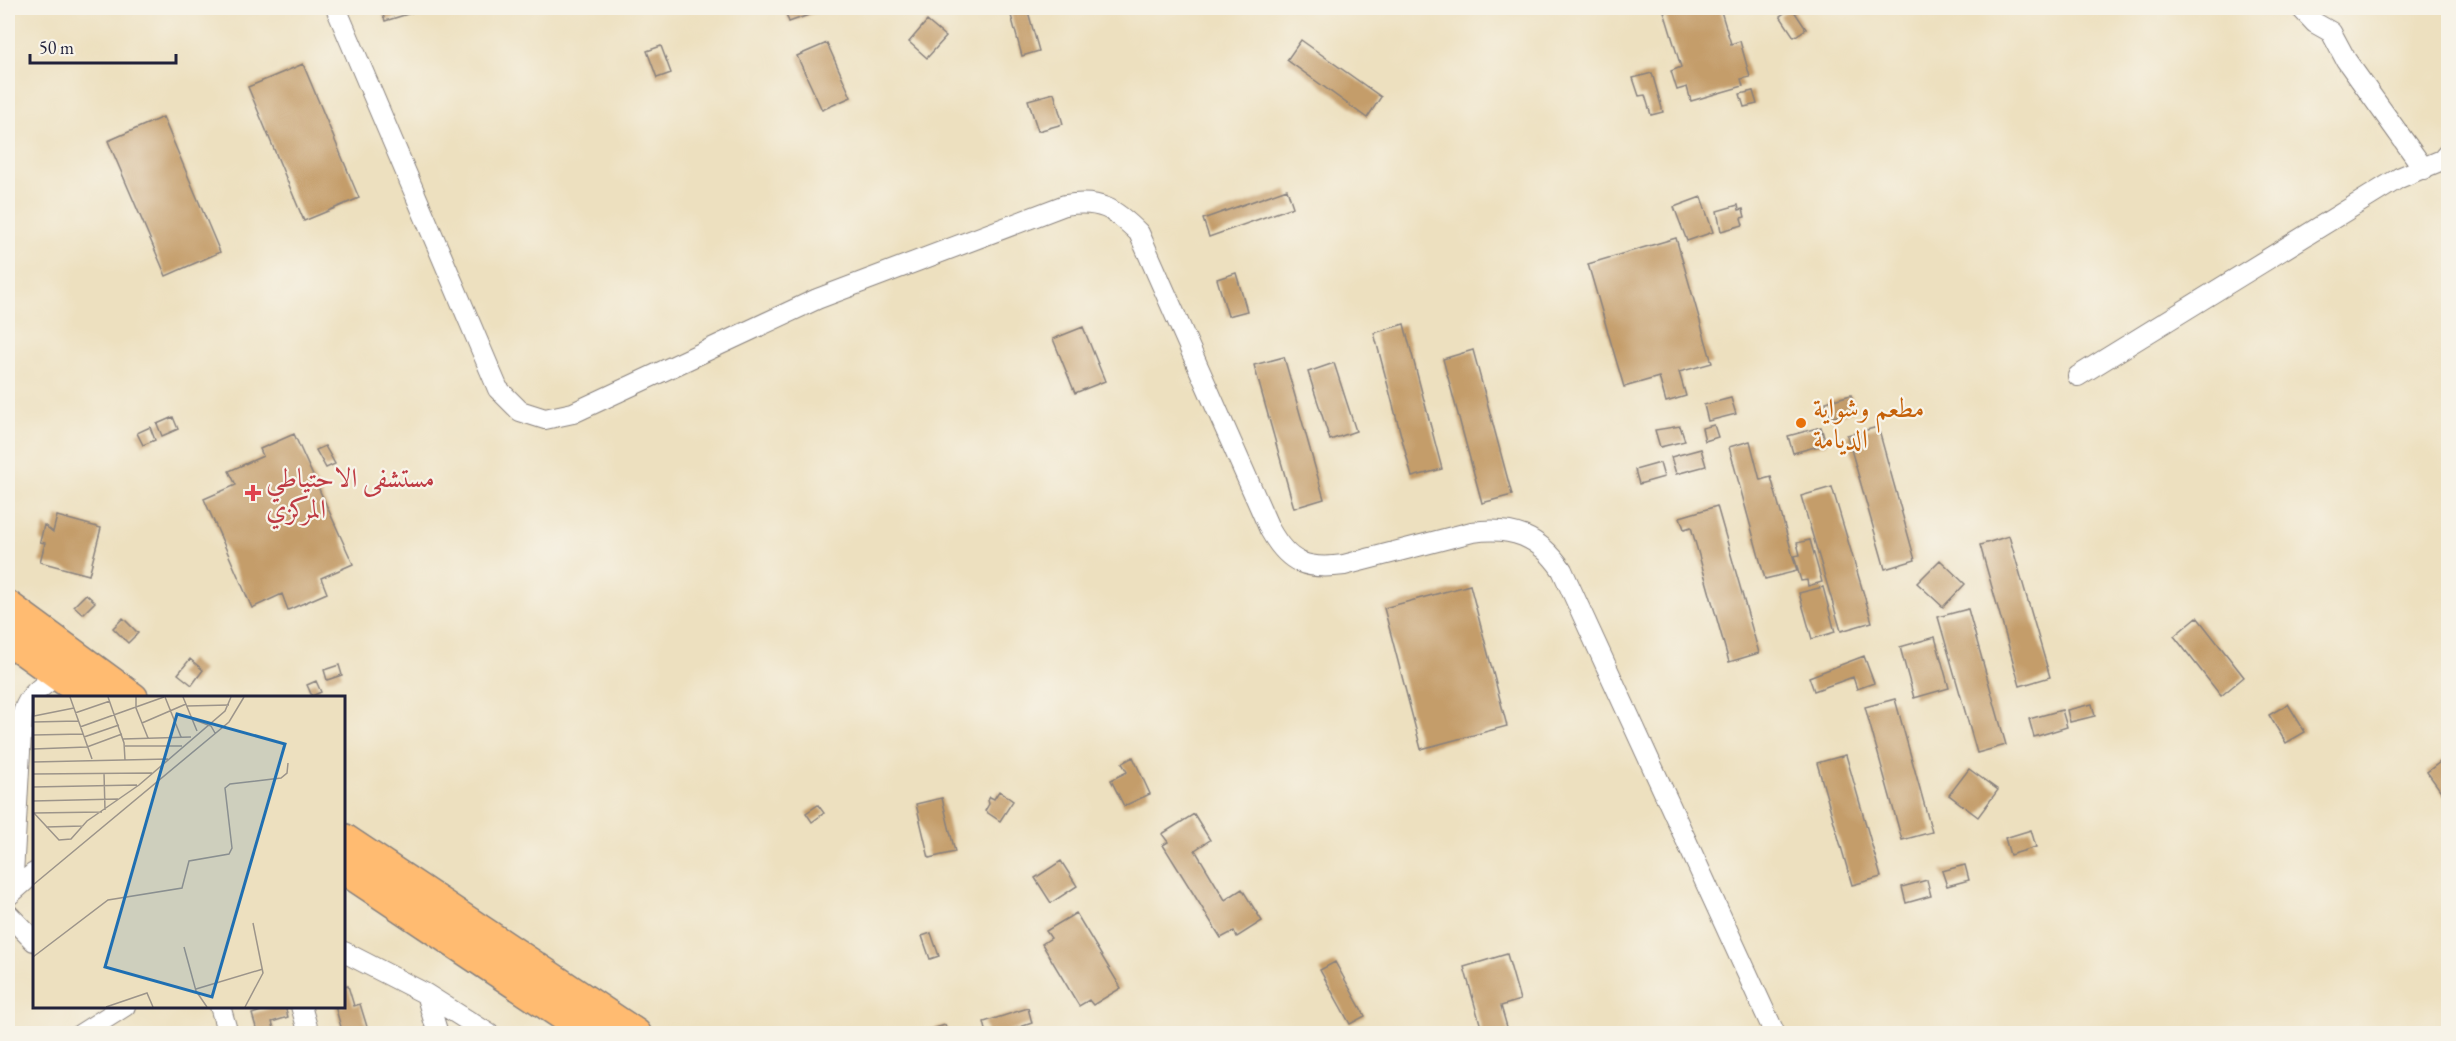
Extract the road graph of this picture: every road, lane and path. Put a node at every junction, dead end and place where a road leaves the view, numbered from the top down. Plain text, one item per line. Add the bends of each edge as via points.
1 (336, 8) edge
2 (2301, 8) edge
3 (2448, 153) edge
4 (2424, 169) junction
5 (2078, 376) dead end
6 (8, 606) edge
7 (8, 639) edge
8 (64, 663) junction
9 (89, 696) edge
10 (130, 696) edge
11 (21, 763) edge
12 (345, 840) edge
13 (345, 870) edge
14 (33, 874) edge
15 (10, 894) edge
16 (8, 914) edge
17 (33, 940) edge
18 (345, 953) edge
19 (426, 994) junction
20 (221, 1008) edge
21 (302, 1008) edge
22 (112, 1010) edge
23 (81, 1034) edge
24 (228, 1034) edge
25 (309, 1034) edge
26 (438, 1034) edge
27 (489, 1034) edge
28 (591, 1034) edge
29 (636, 1034) edge
30 (1775, 1034) edge

1 - 30 street via 498,389 520,411 545,418 573,413 817,300 1065,205 1085,201 1124,218 1139,233 1270,530 1292,558 1305,566 1344,565 1494,528 1533,540 1552,555
2 - 4 street via 2331,32 2346,60
3 - 4 street
4 - 5 street via 2399,178
6 - 8 highway
7 - 8 highway
8 - 9 highway
8 - 10 highway
8 - 11 street via 25,703
11 - 15 street
12 - 29 highway
13 - 28 highway
14 - 15 street
16 - 17 street
18 - 19 street
19 - 26 street
19 - 27 street
20 - 24 street
21 - 25 street
22 - 23 street

